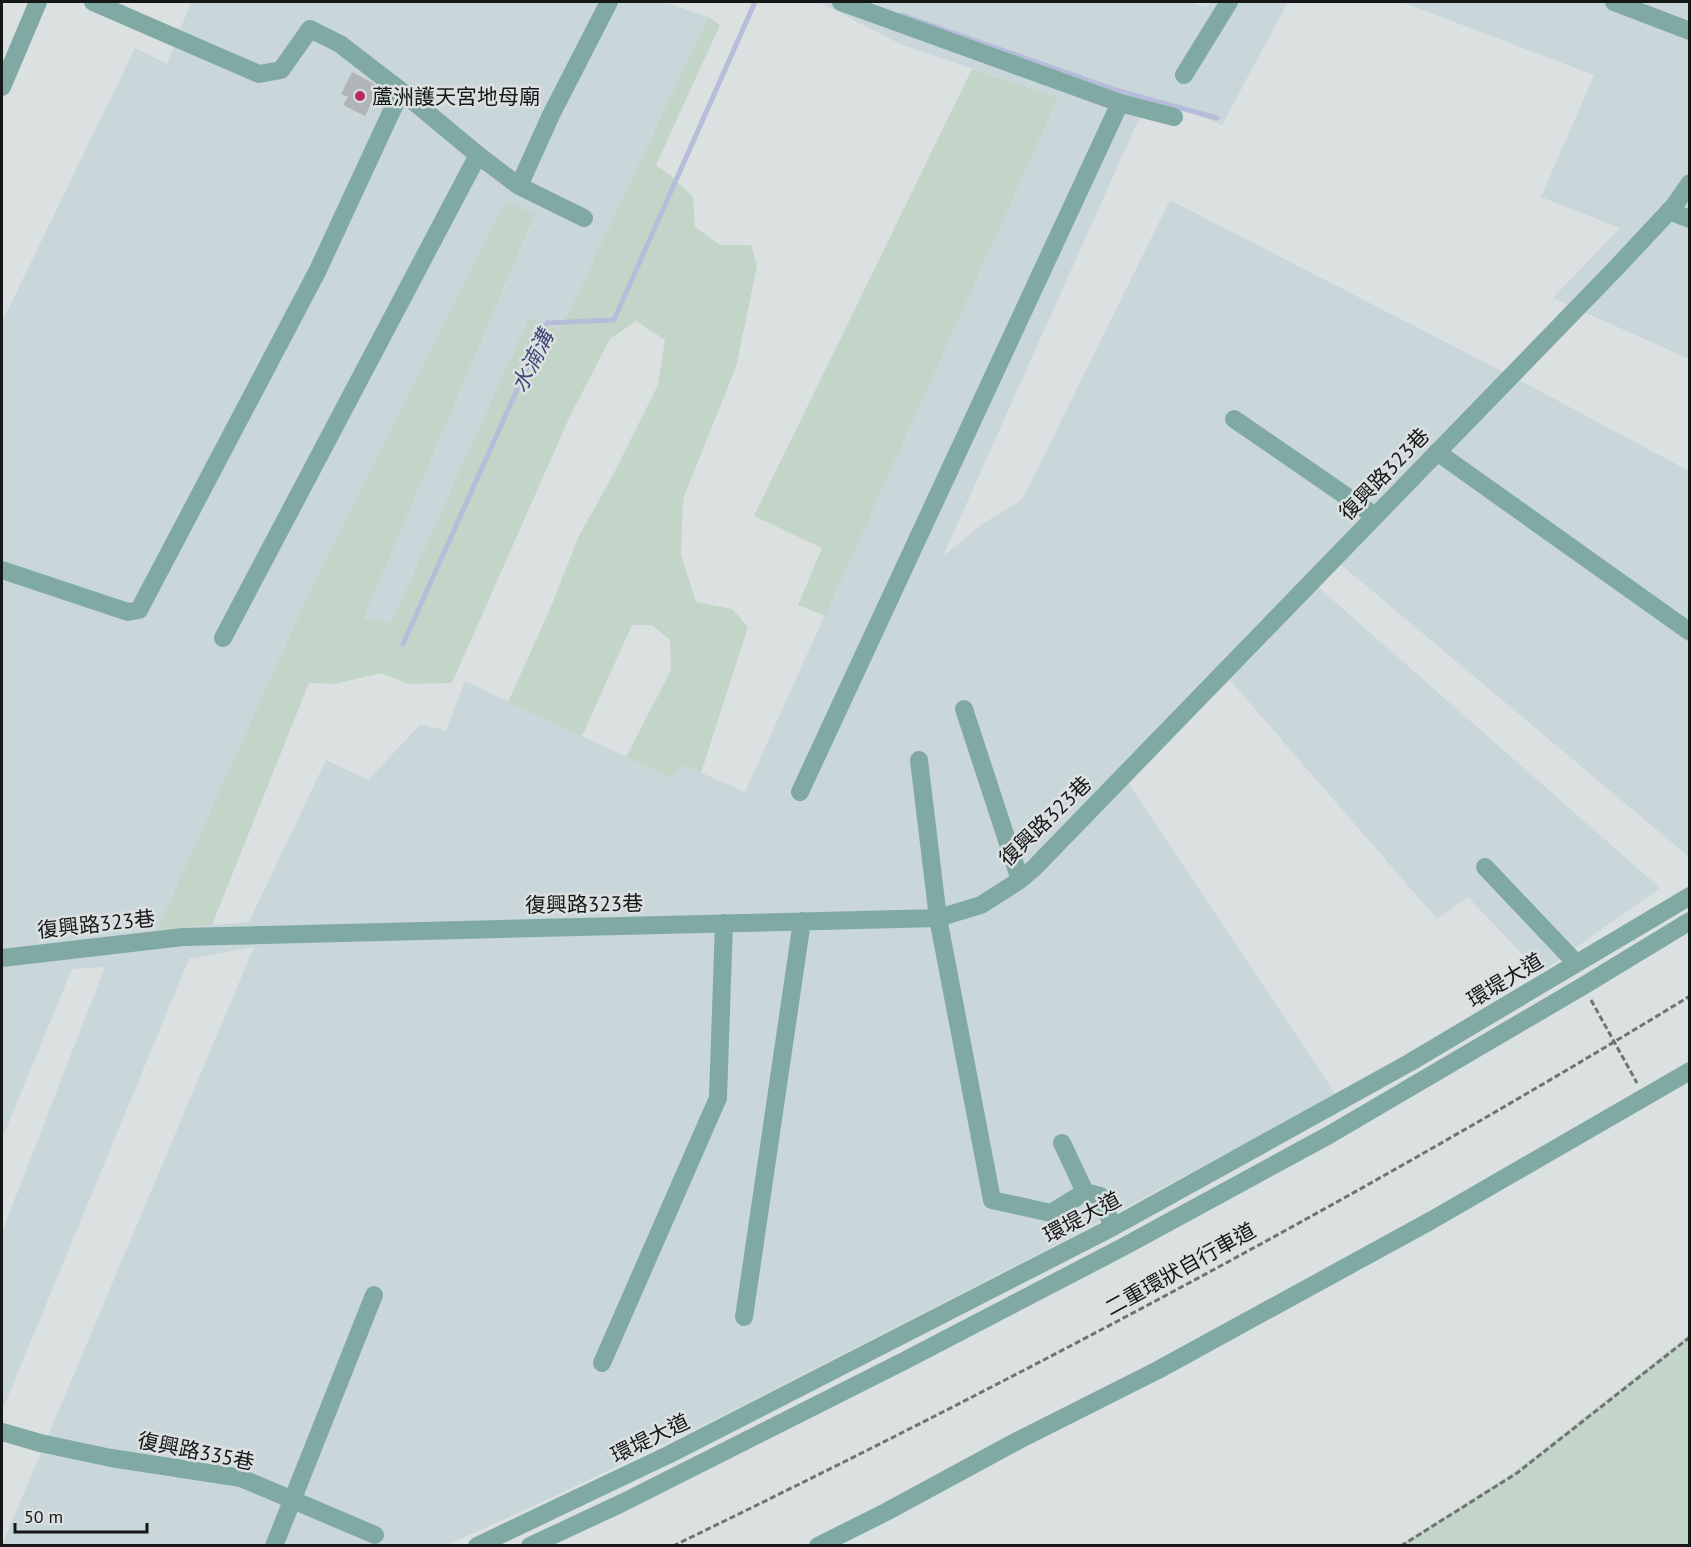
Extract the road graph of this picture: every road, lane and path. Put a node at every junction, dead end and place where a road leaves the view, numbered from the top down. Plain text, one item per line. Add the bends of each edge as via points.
1 (38, 2) edge
2 (93, 2) edge
3 (609, 2) edge
4 (841, 2) edge
5 (1229, 2) edge
6 (1614, 2) edge
7 (1689, 31) edge
8 (1184, 75) dead end
9 (2, 87) edge
10 (401, 91) junction
11 (1120, 103) junction
12 (1174, 117) dead end
13 (478, 155) junction
14 (1689, 183) edge
15 (519, 186) junction
16 (1669, 211) junction
17 (584, 218) dead end
18 (1689, 219) edge
19 (1234, 419) dead end
20 (1437, 452) junction
21 (1375, 516) junction
22 (2, 570) edge
23 (1689, 632) edge
24 (224, 638) dead end
25 (964, 709) dead end
26 (919, 760) dead end
27 (800, 792) dead end
28 (1485, 867) dead end
29 (1020, 880) junction
30 (1689, 896) edge
31 (938, 918) junction
32 (802, 921) junction
33 (1689, 921) edge
34 (724, 923) junction
35 (2, 958) edge
36 (1576, 963) junction
37 (1589, 995) dead end
38 (1689, 996) edge
39 (1615, 1042) junction
40 (1689, 1071) edge
41 (1645, 1098) junction
42 (1062, 1143) dead end
43 (1085, 1192) junction
44 (1113, 1227) junction
45 (374, 1294) dead end
46 (744, 1317) dead end
47 (1689, 1337) edge
48 (602, 1363) dead end
49 (2, 1432) edge
50 (292, 1499) junction
51 (375, 1535) dead end
52 (274, 1545) edge
53 (477, 1545) edge
54 (530, 1545) edge
55 (673, 1545) edge
56 (818, 1545) edge
57 (1401, 1545) edge

1 - 9 street
2 - 10 street via 259,74 281,69 310,29 340,44
3 - 15 street
4 - 11 street
5 - 8 street
6 - 7 street
10 - 13 street
10 - 22 street via 318,270 139,610 128,612
11 - 12 street
11 - 27 street
13 - 15 street
13 - 24 street
14 - 16 street, 復興路323巷
15 - 17 street
16 - 18 street
16 - 20 street, 復興路323巷
19 - 21 street
20 - 21 street, 復興路323巷
20 - 23 street
21 - 29 street, 復興路323巷
25 - 29 street
26 - 31 street
28 - 36 street
29 - 31 street, 復興路323巷 via 981,905
30 - 36 street, 環堤大道
31 - 32 street, 復興路323巷
31 - 43 street via 992,1200 1051,1213
32 - 34 street, 復興路323巷
32 - 46 street
33 - 54 street via 1329,1135 1134,1241 675,1477
34 - 35 street, 復興路323巷 via 183,937
34 - 48 street via 718,1098
36 - 44 street, 環堤大道 via 1409,1063
37 - 39 path
38 - 39 path, 二重環狀自行車道
39 - 41 path
39 - 55 path, 二重環狀自行車道 via 1382,1176 1087,1337
40 - 41 street
41 - 56 street via 1158,1370
42 - 43 street
43 - 44 street via 1100,1196
44 - 53 street, 環堤大道 via 670,1454
45 - 50 street
47 - 57 path via 1517,1473
49 - 50 street, 復興路335巷 via 111,1458 241,1478
50 - 51 street, 復興路335巷
50 - 52 street

